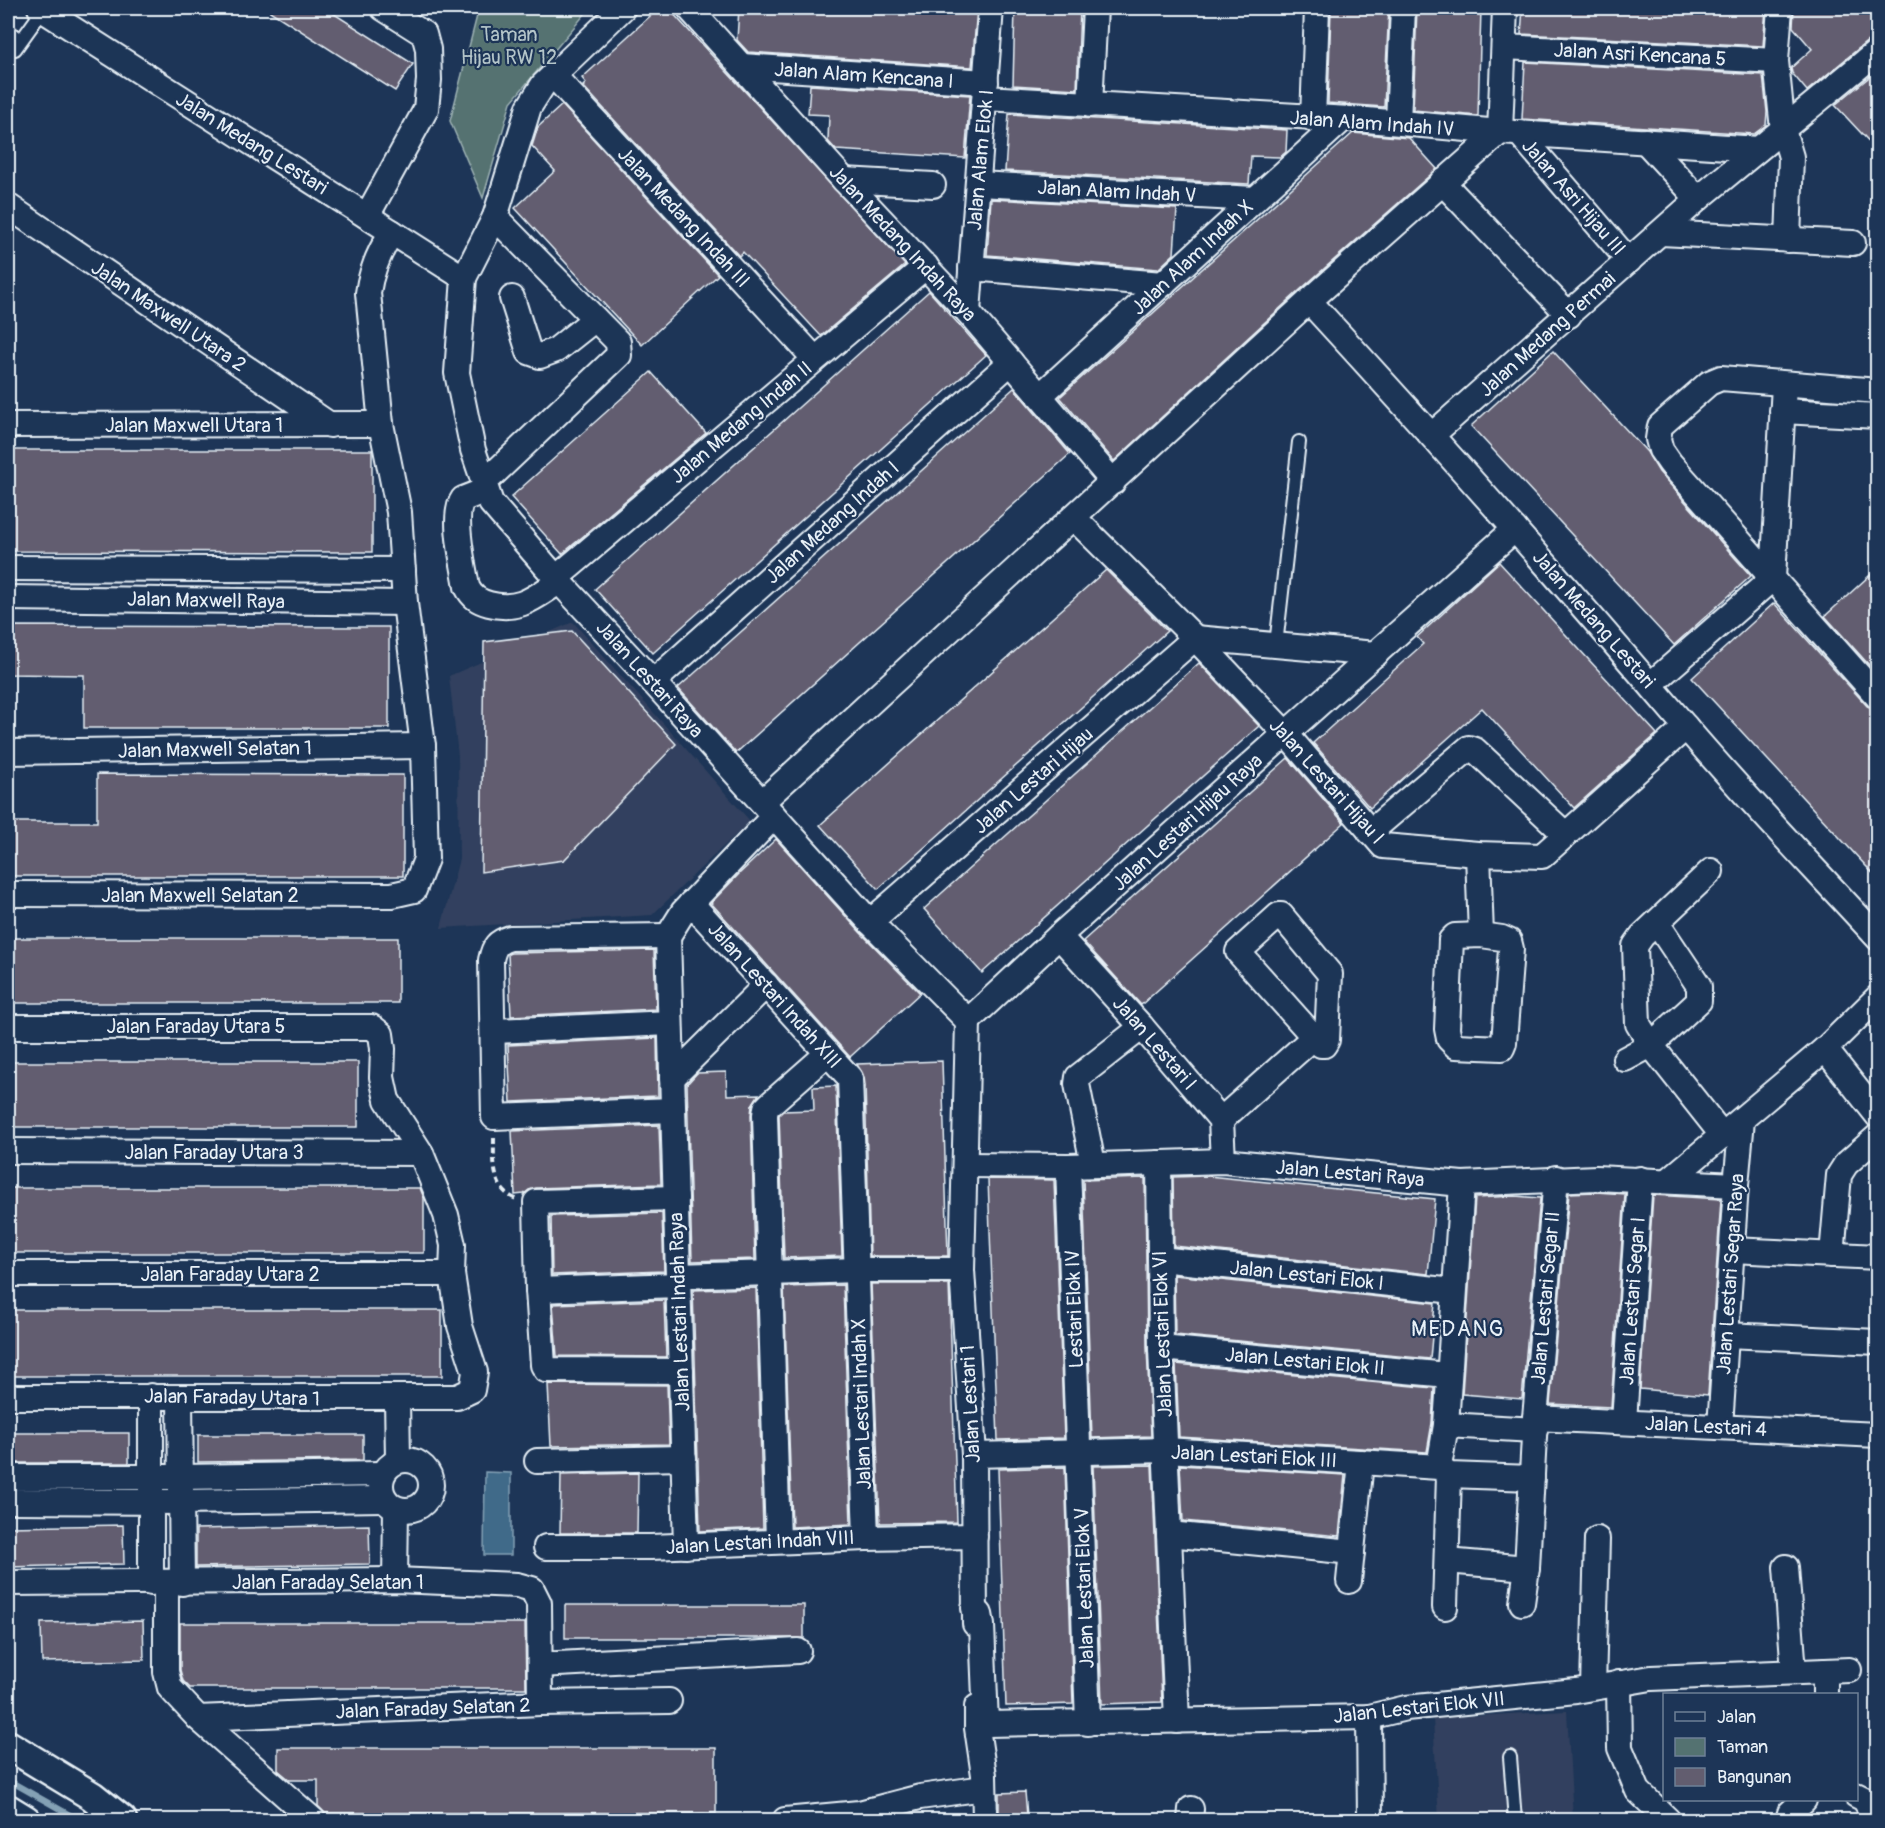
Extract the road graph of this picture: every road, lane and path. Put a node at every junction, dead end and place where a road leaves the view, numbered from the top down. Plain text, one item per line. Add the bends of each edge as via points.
1 (41, 8) edge
2 (383, 8) edge
3 (623, 8) edge
4 (689, 8) edge
5 (991, 8) edge
6 (1095, 8) edge
7 (1317, 8) edge
8 (1403, 8) edge
9 (1505, 8) edge
10 (1780, 8) edge
11 (8, 31) edge
12 (1504, 46) junction
13 (1878, 51) edge
14 (1776, 61) junction
15 (742, 66) junction
16 (553, 75) junction
17 (986, 90) junction
18 (1090, 105) junction
19 (1313, 118) junction
20 (1342, 120) junction
21 (1398, 122) junction
22 (1783, 130) junction
23 (1510, 132) junction
24 (1645, 141) junction
25 (1758, 149) junction
26 (844, 180) junction
27 (1442, 182) junction
28 (978, 184) junction
29 (933, 185) dead end
30 (1255, 199) junction
31 (1698, 199) junction
32 (8, 206) edge
33 (367, 216) junction
34 (495, 217) junction
35 (392, 232) junction
36 (1661, 233) junction
37 (1788, 240) junction
38 (1853, 243) dead end
39 (1629, 261) junction
40 (926, 266) junction
41 (971, 268) junction
42 (464, 278) junction
43 (1163, 284) junction
44 (512, 298) dead end
45 (1309, 301) junction
46 (968, 312) junction
47 (1569, 315) junction
48 (595, 319) junction
49 (814, 360) junction
50 (1011, 362) junction
51 (1784, 384) junction
52 (1878, 391) edge
53 (1041, 396) junction
54 (1782, 411) junction
55 (1878, 416) edge
56 (381, 424) junction
57 (8, 425) edge
58 (330, 425) junction
59 (1432, 435) junction
60 (1299, 442) dead end
61 (1113, 482) junction
62 (485, 487) junction
63 (1074, 518) junction
64 (1515, 529) junction
65 (8, 568) edge
66 (182, 568) junction
67 (403, 570) junction
68 (1773, 578) junction
69 (558, 580) junction
70 (8, 598) edge
71 (181, 599) junction
72 (405, 603) junction
73 (1195, 638) junction
74 (1276, 645) junction
75 (1376, 654) junction
76 (653, 682) junction
77 (1651, 684) junction
78 (1878, 697) edge
79 (1686, 727) junction
80 (1286, 735) junction
81 (423, 746) junction
82 (8, 752) edge
83 (768, 809) junction
84 (1370, 831) junction
85 (1565, 834) junction
86 (1478, 854) junction
87 (1712, 871) dead end
88 (8, 894) edge
89 (691, 903) junction
90 (870, 922) junction
91 (1657, 923) junction
92 (1481, 935) junction
93 (668, 936) junction
94 (1059, 936) junction
95 (1878, 938) edge
96 (766, 985) junction
97 (1878, 997) edge
98 (968, 1021) junction
99 (670, 1023) junction
100 (8, 1027) edge
101 (1142, 1027) junction
102 (494, 1031) junction
103 (1314, 1037) junction
104 (1651, 1045) junction
105 (1825, 1049) junction
106 (828, 1053) junction
107 (1625, 1059) dead end
108 (672, 1078) junction
109 (673, 1110) junction
110 (1878, 1116) edge
111 (494, 1117) junction
112 (1221, 1120) junction
113 (1742, 1120) junction
114 (1723, 1136) junction
115 (1878, 1136) edge
116 (8, 1151) edge
117 (421, 1153) junction
118 (1223, 1161) junction
119 (1159, 1163) junction
120 (1093, 1164) junction
121 (965, 1165) junction
122 (1068, 1166) junction
123 (1556, 1178) junction
124 (1640, 1179) junction
125 (1668, 1181) junction
126 (1462, 1184) junction
127 (1736, 1185) junction
128 (676, 1198) junction
129 (536, 1202) junction
130 (1732, 1250) junction
131 (1832, 1255) junction
132 (1878, 1257) edge
133 (1160, 1259) junction
134 (857, 1270) junction
135 (962, 1270) junction
136 (769, 1273) junction
137 (8, 1274) edge
138 (452, 1274) junction
139 (678, 1281) junction
140 (538, 1290) junction
141 (1454, 1291) junction
142 (1726, 1335) junction
143 (1878, 1342) edge
144 (1161, 1348) junction
145 (681, 1371) junction
146 (1448, 1375) junction
147 (152, 1396) junction
148 (8, 1397) edge
149 (180, 1397) junction
150 (398, 1398) junction
151 (1624, 1422) junction
152 (1534, 1424) junction
153 (1446, 1425) junction
154 (1720, 1427) junction
155 (1878, 1435) edge
156 (1166, 1450) junction
157 (1080, 1452) junction
158 (974, 1455) junction
159 (684, 1458) junction
160 (537, 1461) dead end
161 (1361, 1462) junction
162 (390, 1467) junction
163 (1444, 1471) junction
164 (152, 1476) junction
165 (8, 1477) edge
166 (181, 1477) junction
167 (1532, 1478) junction
168 (8, 1501) edge
169 (152, 1501) junction
170 (181, 1502) junction
171 (390, 1504) junction
172 (1169, 1534) junction
173 (975, 1536) junction
174 (866, 1538) junction
175 (1597, 1539) dead end
176 (778, 1541) junction
177 (546, 1546) dead end
178 (686, 1546) junction
179 (1352, 1552) junction
180 (1447, 1561) junction
181 (1786, 1567) dead end
182 (1527, 1568) junction
183 (395, 1581) junction
184 (1349, 1581) dead end
185 (8, 1583) edge
186 (166, 1583) junction
187 (1522, 1603) dead end
188 (1445, 1607) dead end
189 (974, 1608) junction
190 (798, 1652) dead end
191 (540, 1665) junction
192 (1849, 1670) dead end
193 (1794, 1672) junction
194 (1618, 1683) junction
195 (1825, 1683) edge
196 (1593, 1688) junction
197 (669, 1701) dead end
198 (540, 1703) junction
199 (1369, 1717) junction
200 (198, 1718) junction
201 (1178, 1721) junction
202 (1088, 1724) junction
203 (8, 1745) edge
204 (1510, 1757) dead end
205 (984, 1788) junction
206 (1858, 1796) edge
207 (1803, 1801) edge
208 (8, 1809) edge
209 (26, 1821) edge
210 (122, 1821) edge
211 (313, 1821) edge
212 (785, 1821) edge
213 (985, 1821) edge
214 (1370, 1821) edge
215 (1515, 1821) edge
216 (1668, 1821) edge
217 (1788, 1821) edge
218 (1877, 1821) edge

1 - 11 lane via 18,44
1 - 33 street, Jalan Medang Lestari
2 - 33 street via 424,34 429,80 426,109
3 - 16 street
4 - 15 street, Jalan Medang Indah Raya
5 - 17 street, Jalan Alam Elok I
6 - 18 street
7 - 19 street
8 - 21 street
9 - 12 street
10 - 14 street
12 - 14 street, Jalan Asri Kencana 5
12 - 23 street
13 - 22 street, Jalan Medang Permai
14 - 22 street
15 - 17 street, Jalan Alam Kencana I
15 - 26 street, Jalan Medang Indah Raya
16 - 34 street via 529,107
16 - 49 street, Jalan Medang Indah III
17 - 18 street, Jalan Alam Indah IV
17 - 28 street, Jalan Alam Elok I
18 - 19 street, Jalan Alam Indah IV
19 - 20 street, Jalan Alam Indah IV
20 - 21 street, Jalan Alam Indah IV
20 - 30 street, Jalan Alam Indah X
21 - 23 street, Jalan Alam Indah IV
22 - 25 street, Jalan Medang Permai
22 - 37 street via 1791,157
23 - 24 street, Jalan Alam Indah IV
23 - 27 street
23 - 39 street, Jalan Asri Hijau III
24 - 25 street, Jalan Alam Indah IV
24 - 31 street
25 - 31 street, Jalan Medang Permai
26 - 29 street
26 - 40 street, Jalan Medang Indah Raya
27 - 45 street
27 - 47 street
28 - 30 street, Jalan Alam Indah V
28 - 41 street, Jalan Alam Elok I
30 - 43 street, Jalan Alam Indah X
31 - 36 street, Jalan Medang Permai
32 - 58 street, Jalan Maxwell Utara 2
33 - 35 street, Jalan Medang Lestari
34 - 42 street
34 - 48 street
35 - 42 street, Jalan Medang Lestari
35 - 56 street via 371,273 368,293
36 - 37 street
36 - 39 street, Jalan Medang Permai
37 - 38 street
39 - 47 street, Jalan Medang Permai
40 - 46 street, Jalan Medang Indah Raya
40 - 49 street, Jalan Medang Indah II
41 - 43 street
41 - 46 street, Jalan Alam Elok I
42 - 62 street, Jalan Lestari Raya via 457,373 472,450
43 - 53 street, Jalan Alam Indah X
44 - 48 street via 530,352 540,356 556,350
45 - 59 street, Jalan Medang Lestari
45 - 61 street
46 - 50 street, Jalan Medang Indah Raya
47 - 59 street, Jalan Medang Permai
48 - 62 street via 618,342 619,355
49 - 69 street, Jalan Medang Indah II
50 - 53 street, Jalan Medang Indah Raya
50 - 76 street, Jalan Medang Indah I
51 - 52 street
51 - 54 street
51 - 68 street via 1721,378 1709,383 1660,426 1658,439 1670,463
53 - 61 street, Jalan Medang Indah Raya
54 - 55 street
54 - 68 street
56 - 58 street, Jalan Maxwell Utara 1
56 - 67 street via 399,512
57 - 58 street, Jalan Maxwell Utara 1
59 - 64 street, Jalan Medang Lestari
60 - 74 lane
61 - 63 street
62 - 69 street, Jalan Lestari Raya via 491,503
62 - 69 street, Jalan Medang Indah II via 463,499 459,507 459,532 471,595 488,604 519,606
63 - 73 street, Jalan Lestari Hijau I
63 - 83 street
64 - 75 street, Jalan Lestari Hijau Raya
64 - 77 street, Jalan Medang Lestari
65 - 66 street, Jalan Maxwell Raya
66 - 67 street, Jalan Maxwell Raya
66 - 71 street
67 - 72 street
68 - 77 street
68 - 78 street
69 - 76 street, Jalan Lestari Raya
70 - 71 street, Jalan Maxwell Raya
71 - 72 street, Jalan Maxwell Raya
72 - 81 street
73 - 74 street
73 - 80 street, Jalan Lestari Hijau I
73 - 90 street, Jalan Lestari Hijau
74 - 75 street
75 - 80 street, Jalan Lestari Hijau Raya
76 - 83 street, Jalan Lestari Raya
77 - 79 street, Jalan Medang Lestari
79 - 85 street, Jalan Lestari Hijau I
79 - 95 street, Jalan Medang Lestari
80 - 84 street, Jalan Lestari Hijau I
80 - 94 street, Jalan Lestari Hijau Raya
81 - 82 street, Jalan Maxwell Selatan 1
81 - 88 street, Jalan Maxwell Selatan 2 via 426,859 414,890 392,895
83 - 89 street
83 - 90 street, Jalan Lestari Raya
84 - 85 street via 1469,748
84 - 86 street, Jalan Lestari Hijau I via 1383,846
85 - 86 street, Jalan Lestari Hijau I via 1539,856
86 - 92 street
87 - 91 street
89 - 93 street
89 - 96 street, Jalan Lestari Indah XIII
90 - 98 street, Jalan Lestari Raya
91 - 104 street via 1635,946 1638,1024
91 - 104 street via 1701,993 1700,1001
92 - 92 street via 1455,936 1451,940 1447,1029 1456,1046 1502,1048 1511,949 1509,941
93 - 99 street, Jalan Lestari Indah Raya
93 - 102 street via 500,941 491,960
94 - 98 street, Jalan Lestari Hijau Raya
94 - 101 street, Jalan Lestari I
96 - 106 street, Jalan Lestari Indah XIII
96 - 108 street
97 - 105 street
98 - 121 street, Jalan Lestari 1
99 - 102 street
99 - 108 street, Jalan Lestari Indah Raya
100 - 117 street, Jalan Faraday Utara 5 via 372,1027 381,1034 387,1100
101 - 112 street, Jalan Lestari I
101 - 120 street via 1078,1077
102 - 111 street
103 - 103 street via 1321,1045 1327,1040 1330,974 1279,915 1238,952
103 - 112 street
104 - 107 street
104 - 114 street
105 - 110 street
105 - 113 street
106 - 134 street, Jalan Lestari Indah XIII via 851,1083
106 - 136 street via 766,1108
108 - 109 street, Jalan Lestari Indah Raya
109 - 111 street
109 - 128 street, Jalan Lestari Indah Raya
111 - 129 path via 498,1183 514,1199
112 - 118 street
113 - 114 street
113 - 127 street, Jalan Lestari Segar Raya
114 - 125 street
115 - 131 street via 1839,1175
116 - 117 street, Jalan Faraday Utara 3
117 - 138 street via 447,1215 453,1245
118 - 119 street, Jalan Lestari Raya
118 - 126 street, Jalan Lestari Raya
119 - 120 street, Jalan Lestari Raya
119 - 133 street, Jalan Lestari Elok VI
120 - 122 street, Jalan Lestari Raya
121 - 122 street, Jalan Lestari Raya
121 - 135 street, Jalan Lestari 1
122 - 157 street, Lestari Elok IV
123 - 124 street, Jalan Lestari Raya
123 - 126 street, Jalan Lestari Raya
123 - 152 street, Jalan Lestari Segar II
124 - 125 street, Jalan Lestari Raya
124 - 151 street, Jalan Lestari Segar I
125 - 127 street, Jalan Lestari Raya
126 - 141 street
127 - 130 street, Jalan Lestari Segar Raya
128 - 129 street
128 - 139 street, Jalan Lestari Indah Raya
129 - 140 street
130 - 131 street
130 - 142 street, Jalan Lestari Segar Raya
131 - 132 street
133 - 141 street, Jalan Lestari Elok I
133 - 144 street, Jalan Lestari Elok VI
134 - 135 street
134 - 136 street
134 - 174 street, Jalan Lestari Indah X
135 - 158 street, Jalan Lestari 1
136 - 139 street
136 - 176 street
137 - 138 street, Jalan Faraday Utara 2
138 - 150 street, Jalan Faraday Utara 1 via 460,1326 475,1372 472,1390 458,1397
139 - 140 street
139 - 145 street, Jalan Lestari Indah Raya
140 - 145 street via 546,1370
141 - 146 street
142 - 143 street
142 - 154 street, Jalan Lestari Segar Raya
144 - 146 street, Jalan Lestari Elok II
144 - 156 street, Jalan Lestari Elok VI
145 - 159 street, Jalan Lestari Indah Raya
146 - 153 street
147 - 148 street, Jalan Faraday Utara 1
147 - 149 street, Jalan Faraday Utara 1
147 - 164 street
149 - 150 street, Jalan Faraday Utara 1
149 - 166 street
150 - 162 street
151 - 152 street, Jalan Lestari 4
151 - 154 street, Jalan Lestari 4
152 - 153 street, Jalan Lestari 4
152 - 167 street, Jalan Lestari Segar II
153 - 163 street
154 - 155 street, Jalan Lestari 4
156 - 157 street, Jalan Lestari Elok III
156 - 161 street, Jalan Lestari Elok III
156 - 172 street, Jalan Lestari Elok VI
157 - 158 street, Jalan Lestari Elok III
157 - 202 street, Jalan Lestari Elok V
158 - 173 street, Jalan Lestari 1
159 - 160 street
159 - 178 street, Jalan Lestari Indah Raya
161 - 163 street, Jalan Lestari Elok III
161 - 179 street
162 - 166 street
162 - 171 street via 380,1487
162 - 171 street via 415,1461 428,1470 432,1486 426,1501 413,1510
163 - 167 street, Jalan Lestari Elok III
163 - 180 street
164 - 165 street
164 - 166 street
164 - 169 street
166 - 170 street
167 - 182 street, Jalan Lestari Segar II
168 - 169 street
169 - 170 street
169 - 186 street
170 - 171 street
170 - 186 street
171 - 183 street
172 - 179 street
172 - 201 street, Jalan Lestari Elok VI
173 - 174 street, Jalan Lestari Indah VIII
173 - 189 street, Jalan Lestari 1
174 - 176 street, Jalan Lestari Indah VIII
175 - 196 street
176 - 178 street, Jalan Lestari Indah VIII
177 - 178 street, Jalan Lestari Indah VIII
179 - 184 street
180 - 182 street
180 - 188 street
181 - 193 street
182 - 187 street, Jalan Lestari Segar II
183 - 186 street, Jalan Faraday Selatan 1
183 - 191 street, Jalan Faraday Selatan 1 via 518,1585 532,1589 539,1603
185 - 186 street, Jalan Faraday Selatan 1
186 - 200 street via 166,1672 170,1688
189 - 202 street, Jalan Lestari Elok VII via 982,1625 987,1724
189 - 205 street, Jalan Lestari 1 via 977,1728
190 - 191 street, Jalan Faraday Selatan 2
191 - 198 street, Jalan Faraday Selatan 1
192 - 195 street, Jalan Lestari Elok VII
193 - 194 street, Jalan Lestari Elok VII via 1651,1677
193 - 195 street, Jalan Lestari Elok VII
194 - 196 street, Jalan Lestari Elok VII
194 - 216 street via 1620,1748 1638,1791
196 - 199 street, Jalan Lestari Elok VII via 1406,1708
197 - 198 street, Jalan Faraday Selatan 2
198 - 200 street, Jalan Faraday Selatan 2
199 - 201 street, Jalan Lestari Elok VII
199 - 214 street
200 - 211 street
201 - 202 street, Jalan Lestari Elok VII
203 - 210 street via 92,1796
204 - 215 lane
205 - 212 street via 920,1797 859,1813
205 - 213 street, Jalan Lestari 1
206 - 218 street via 1864,1798
207 - 217 street via 1790,1813
208 - 209 street

